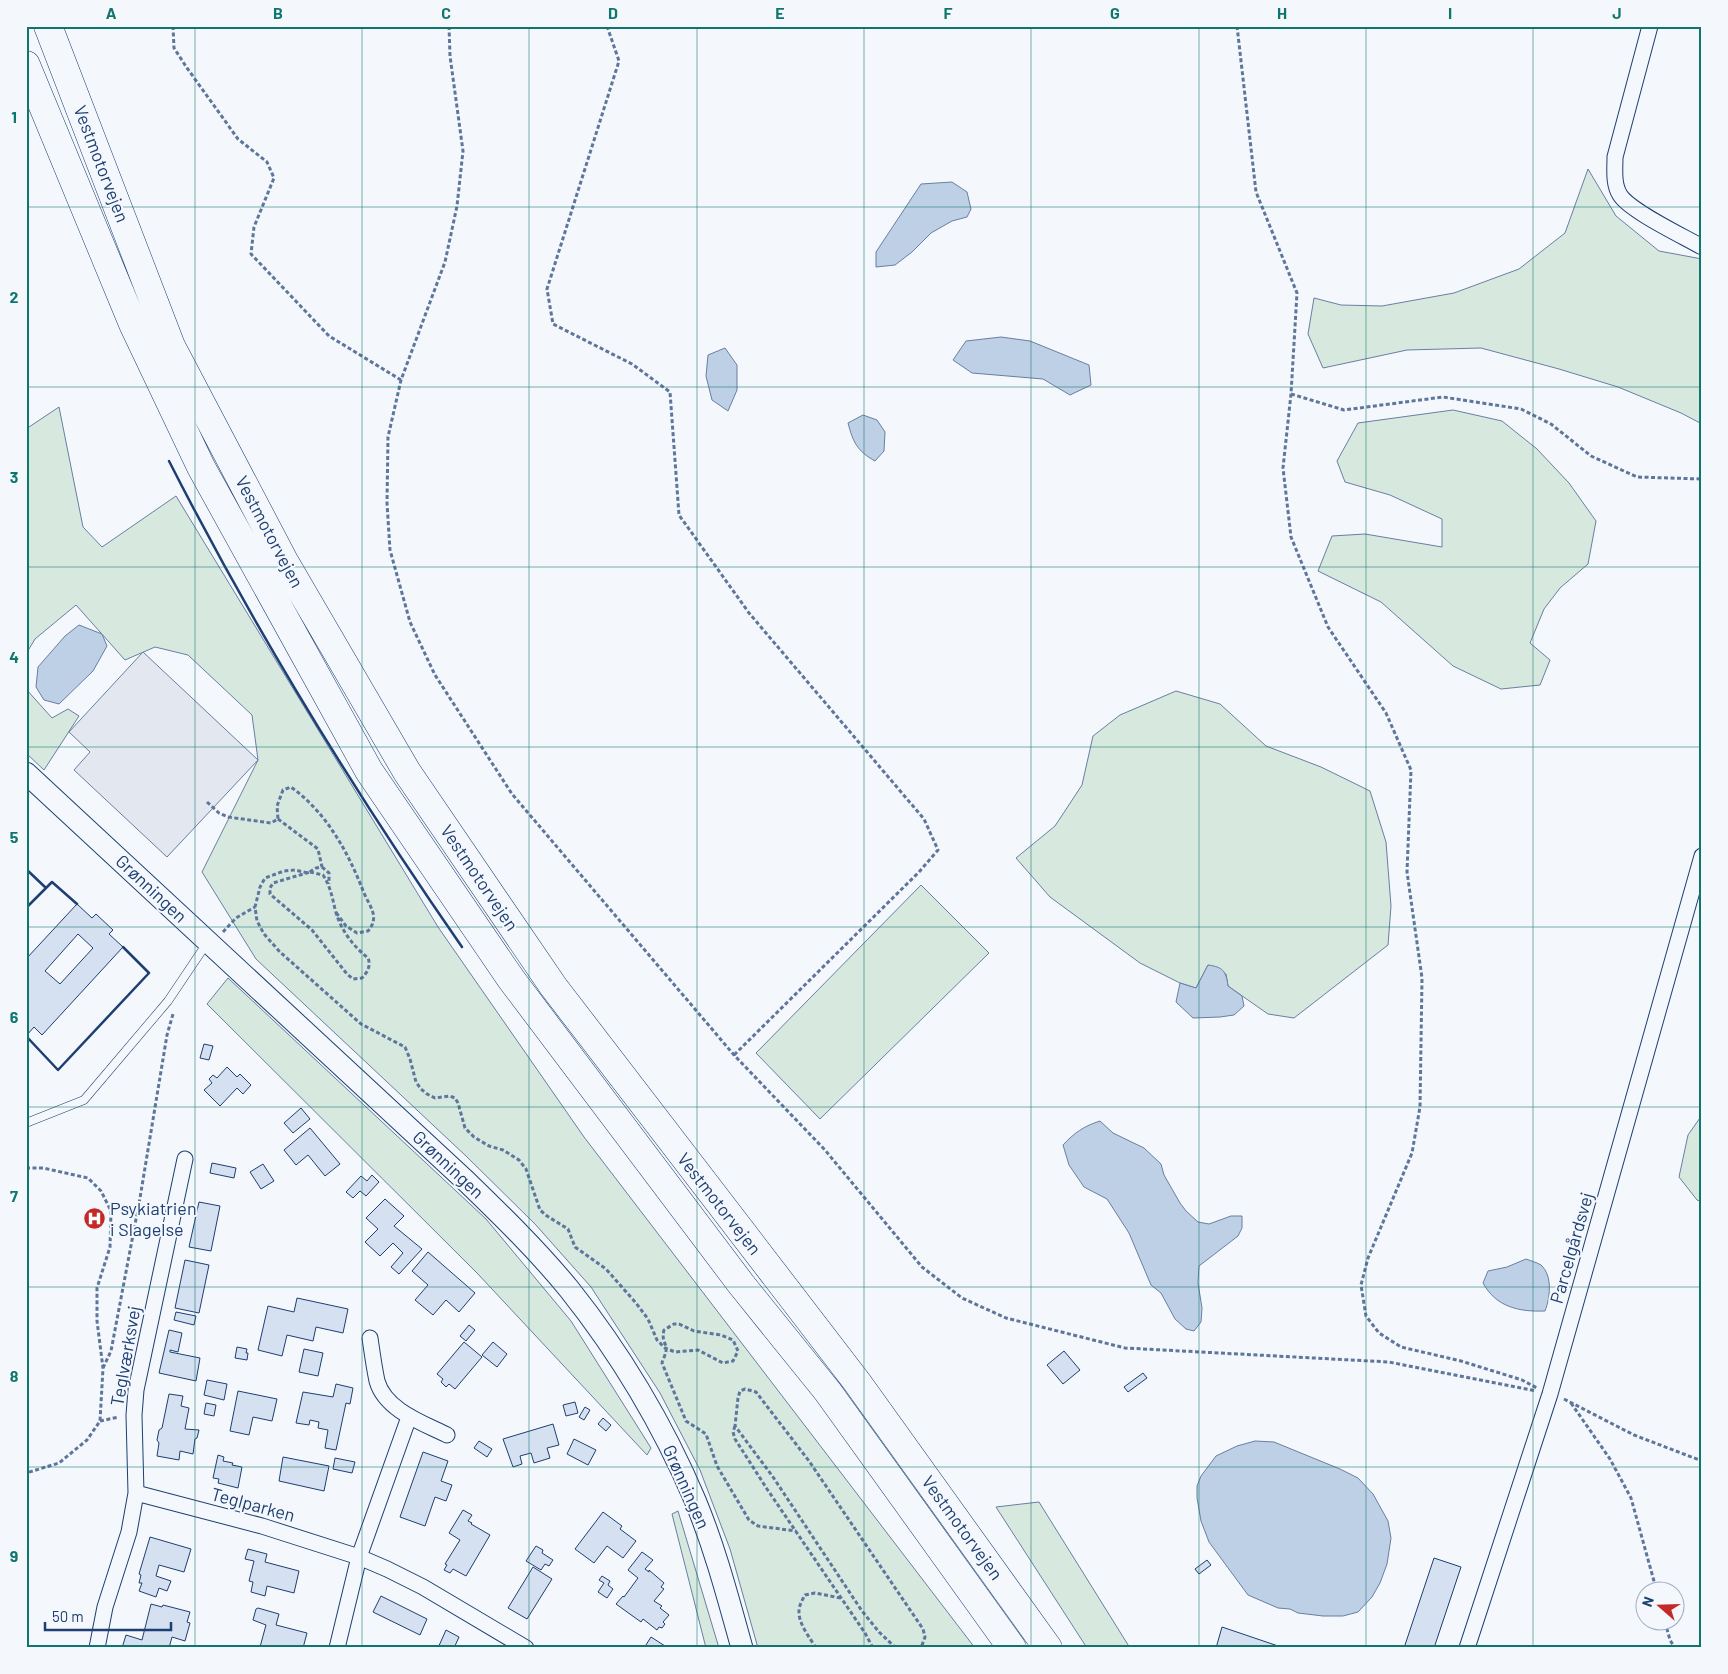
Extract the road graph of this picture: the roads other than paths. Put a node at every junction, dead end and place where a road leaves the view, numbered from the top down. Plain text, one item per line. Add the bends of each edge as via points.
1 (1650, 26) edge
2 (48, 27) edge
3 (26, 65) edge
4 (26, 111) edge
5 (1702, 247) edge
6 (201, 467) junction
7 (26, 773) edge
8 (1702, 856) edge
9 (215, 938) junction
10 (26, 1123) edge
11 (185, 1159) dead end
12 (370, 1338) dead end
13 (409, 1417) junction
14 (447, 1435) dead end
15 (136, 1494) junction
16 (358, 1557) junction
17 (97, 1648) edge
18 (337, 1648) edge
19 (526, 1648) edge
20 (742, 1648) edge
21 (1012, 1648) edge
22 (1048, 1648) edge
23 (1467, 1648) edge

1 - 5 street via 1615,157 1619,194 1630,206
2 - 22 highway, Vestmotorvejen via 171,346 284,560 408,772 553,986 857,1382
3 - 6 highway, Vestmotorvejen via 133,324
4 - 6 highway via 121,334 178,453
6 - 21 highway, Vestmotorvejen via 369,771 506,971 741,1284 828,1392
7 - 9 main road, Grønningen
8 - 23 street, Parcelgårdsvej via 1550,1394
9 - 10 lane via 84,1100
9 - 20 main road, Grønningen via 514,1228 569,1289 613,1350 662,1432 695,1500 722,1576
11 - 15 street, Teglværksvej via 136,1390
12 - 13 street via 378,1383 388,1400
13 - 14 street
13 - 16 street
15 - 16 street, Teglparken via 262,1526
15 - 17 street, Teglværksvej via 129,1532
16 - 18 street
16 - 19 street, Teglparken via 423,1587

